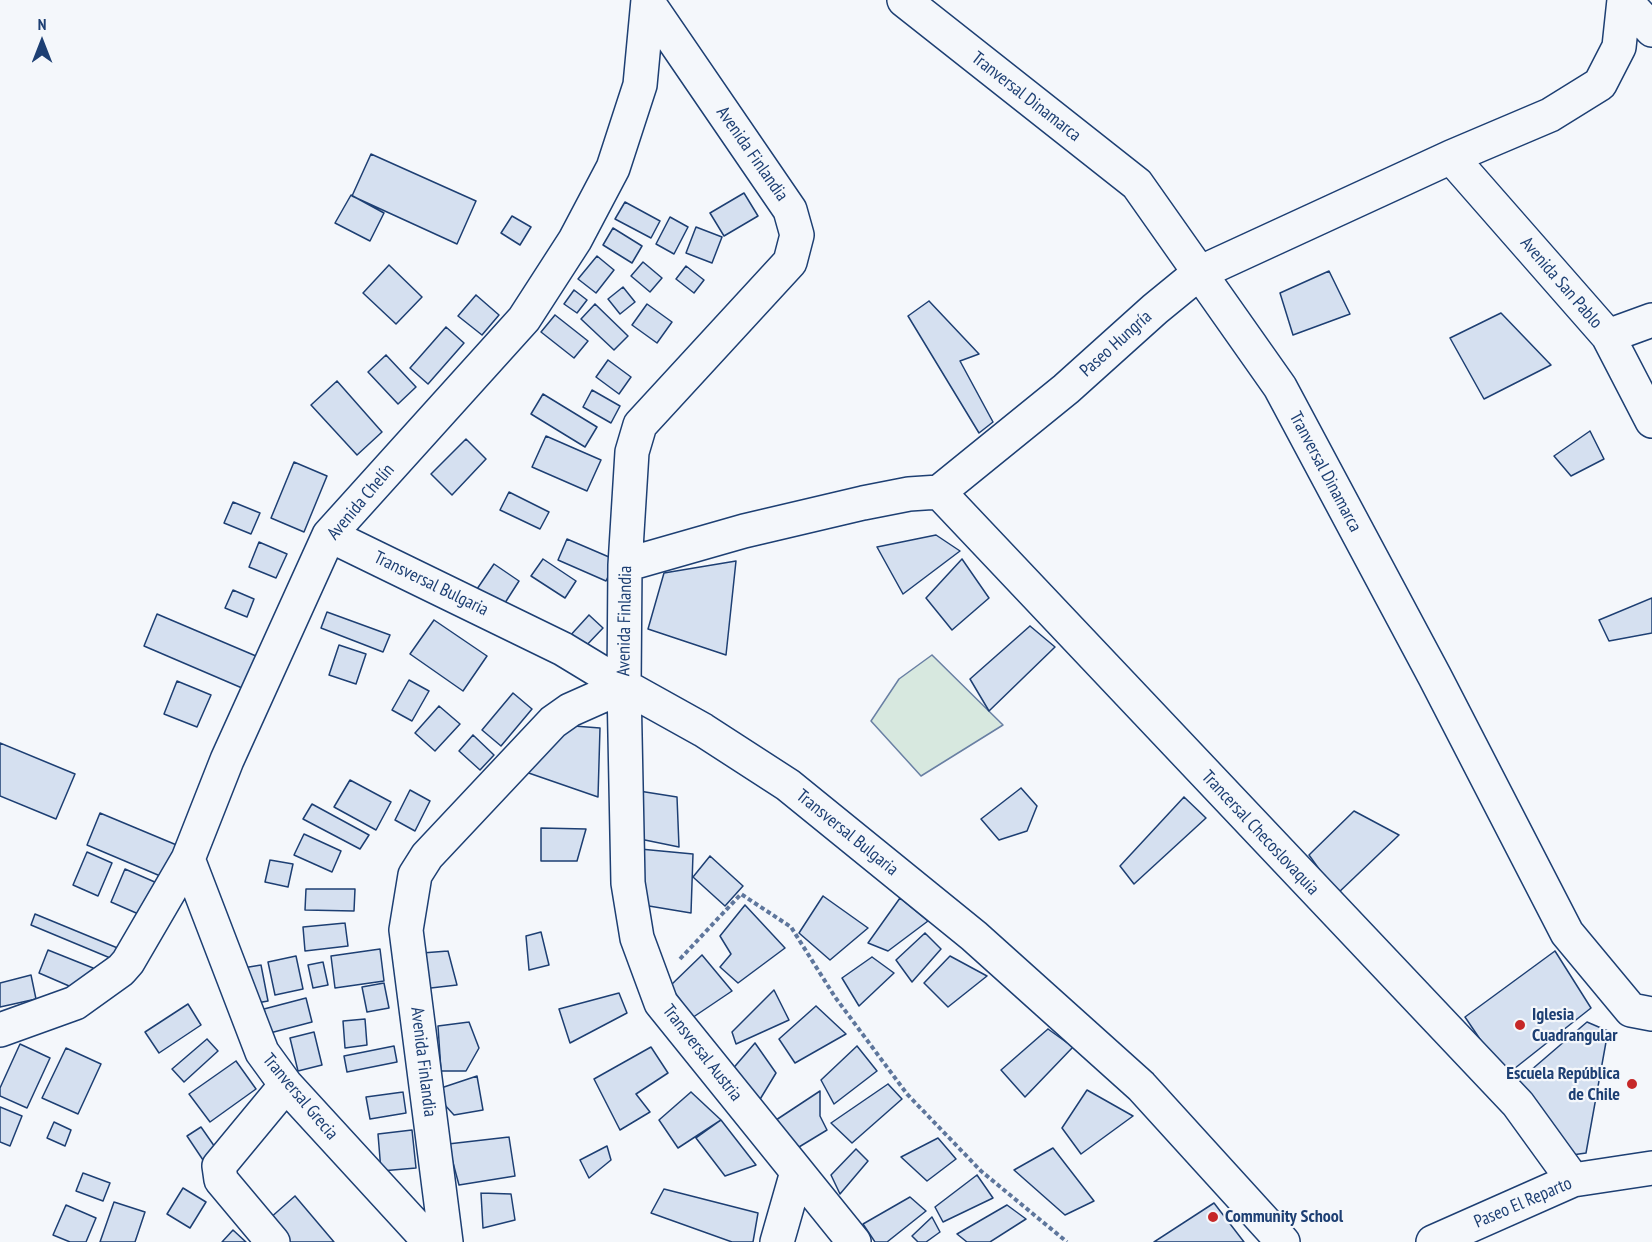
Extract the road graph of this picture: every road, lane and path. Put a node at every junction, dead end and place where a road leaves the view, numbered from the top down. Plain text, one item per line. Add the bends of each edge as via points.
1 (904, 0) edge
2 (1624, 0) edge
3 (648, 2) edge
4 (1652, 30) edge
5 (1451, 157) junction
6 (1199, 273) junction
7 (1652, 320) edge
8 (1608, 336) junction
9 (1652, 421) edge
10 (939, 492) junction
11 (329, 535) junction
12 (625, 566) junction
13 (624, 686) junction
14 (188, 859) junction
15 (655, 986) junction
16 (1652, 1014) edge
17 (0, 1030) edge
18 (286, 1085) junction
19 (1652, 1168) edge
20 (797, 1172) junction
21 (1573, 1180) junction
22 (273, 1242) edge
23 (430, 1242) edge
24 (446, 1242) edge
25 (777, 1242) edge
26 (854, 1242) edge
27 (1067, 1242) edge
28 (1283, 1242) edge
29 (1433, 1242) edge

1 - 6 street, Tranversal Dinamarca via 1137,184
2 - 4 street
2 - 5 street, Paseo Hungría via 1618,47 1600,84 1550,115
3 - 11 street, Avenida Chelín via 640,85 613,168 575,240 524,319
3 - 12 street, Avenida Finlandia via 790,210 797,234 790,262 640,425 632,452
5 - 6 street, Paseo Hungría
5 - 8 street, Avenida San Pablo
6 - 10 street, Paseo Hungría
6 - 16 street, Tranversal Dinamarca via 1280,387 1436,677 1567,933 1631,1010
7 - 8 street
8 - 9 street, Avenida San Pablo
10 - 12 street via 863,503 744,531
10 - 21 street, Trancersal Checoslovaquia via 1518,1104
11 - 13 street, Transversal Bulgaria via 563,649
11 - 14 street, Avenida Chelín via 227,760
12 - 13 street, Avenida Finlandia
13 - 15 street, Transversal Austria via 628,882 637,938
13 - 24 street, Avenida Finlandia via 570,710 553,722 427,856 415,875 406,930
13 - 28 street, Transversal Bulgaria via 703,730 788,785 974,936 1141,1086
14 - 17 street, Avenida Chelín via 121,970 75,1004
14 - 18 street, Tranversal Grecia via 254,1038
15 - 20 street, Transversal Austria via 661,1003
15 - 27 path via 741,894 790,927 835,997 907,1094 981,1171
18 - 22 street via 219,1166 221,1180
18 - 23 street, Tranversal Grecia
19 - 21 street, Paseo El Reparto
20 - 25 street
20 - 26 street, Transversal Austria
21 - 29 street, Paseo El Reparto

